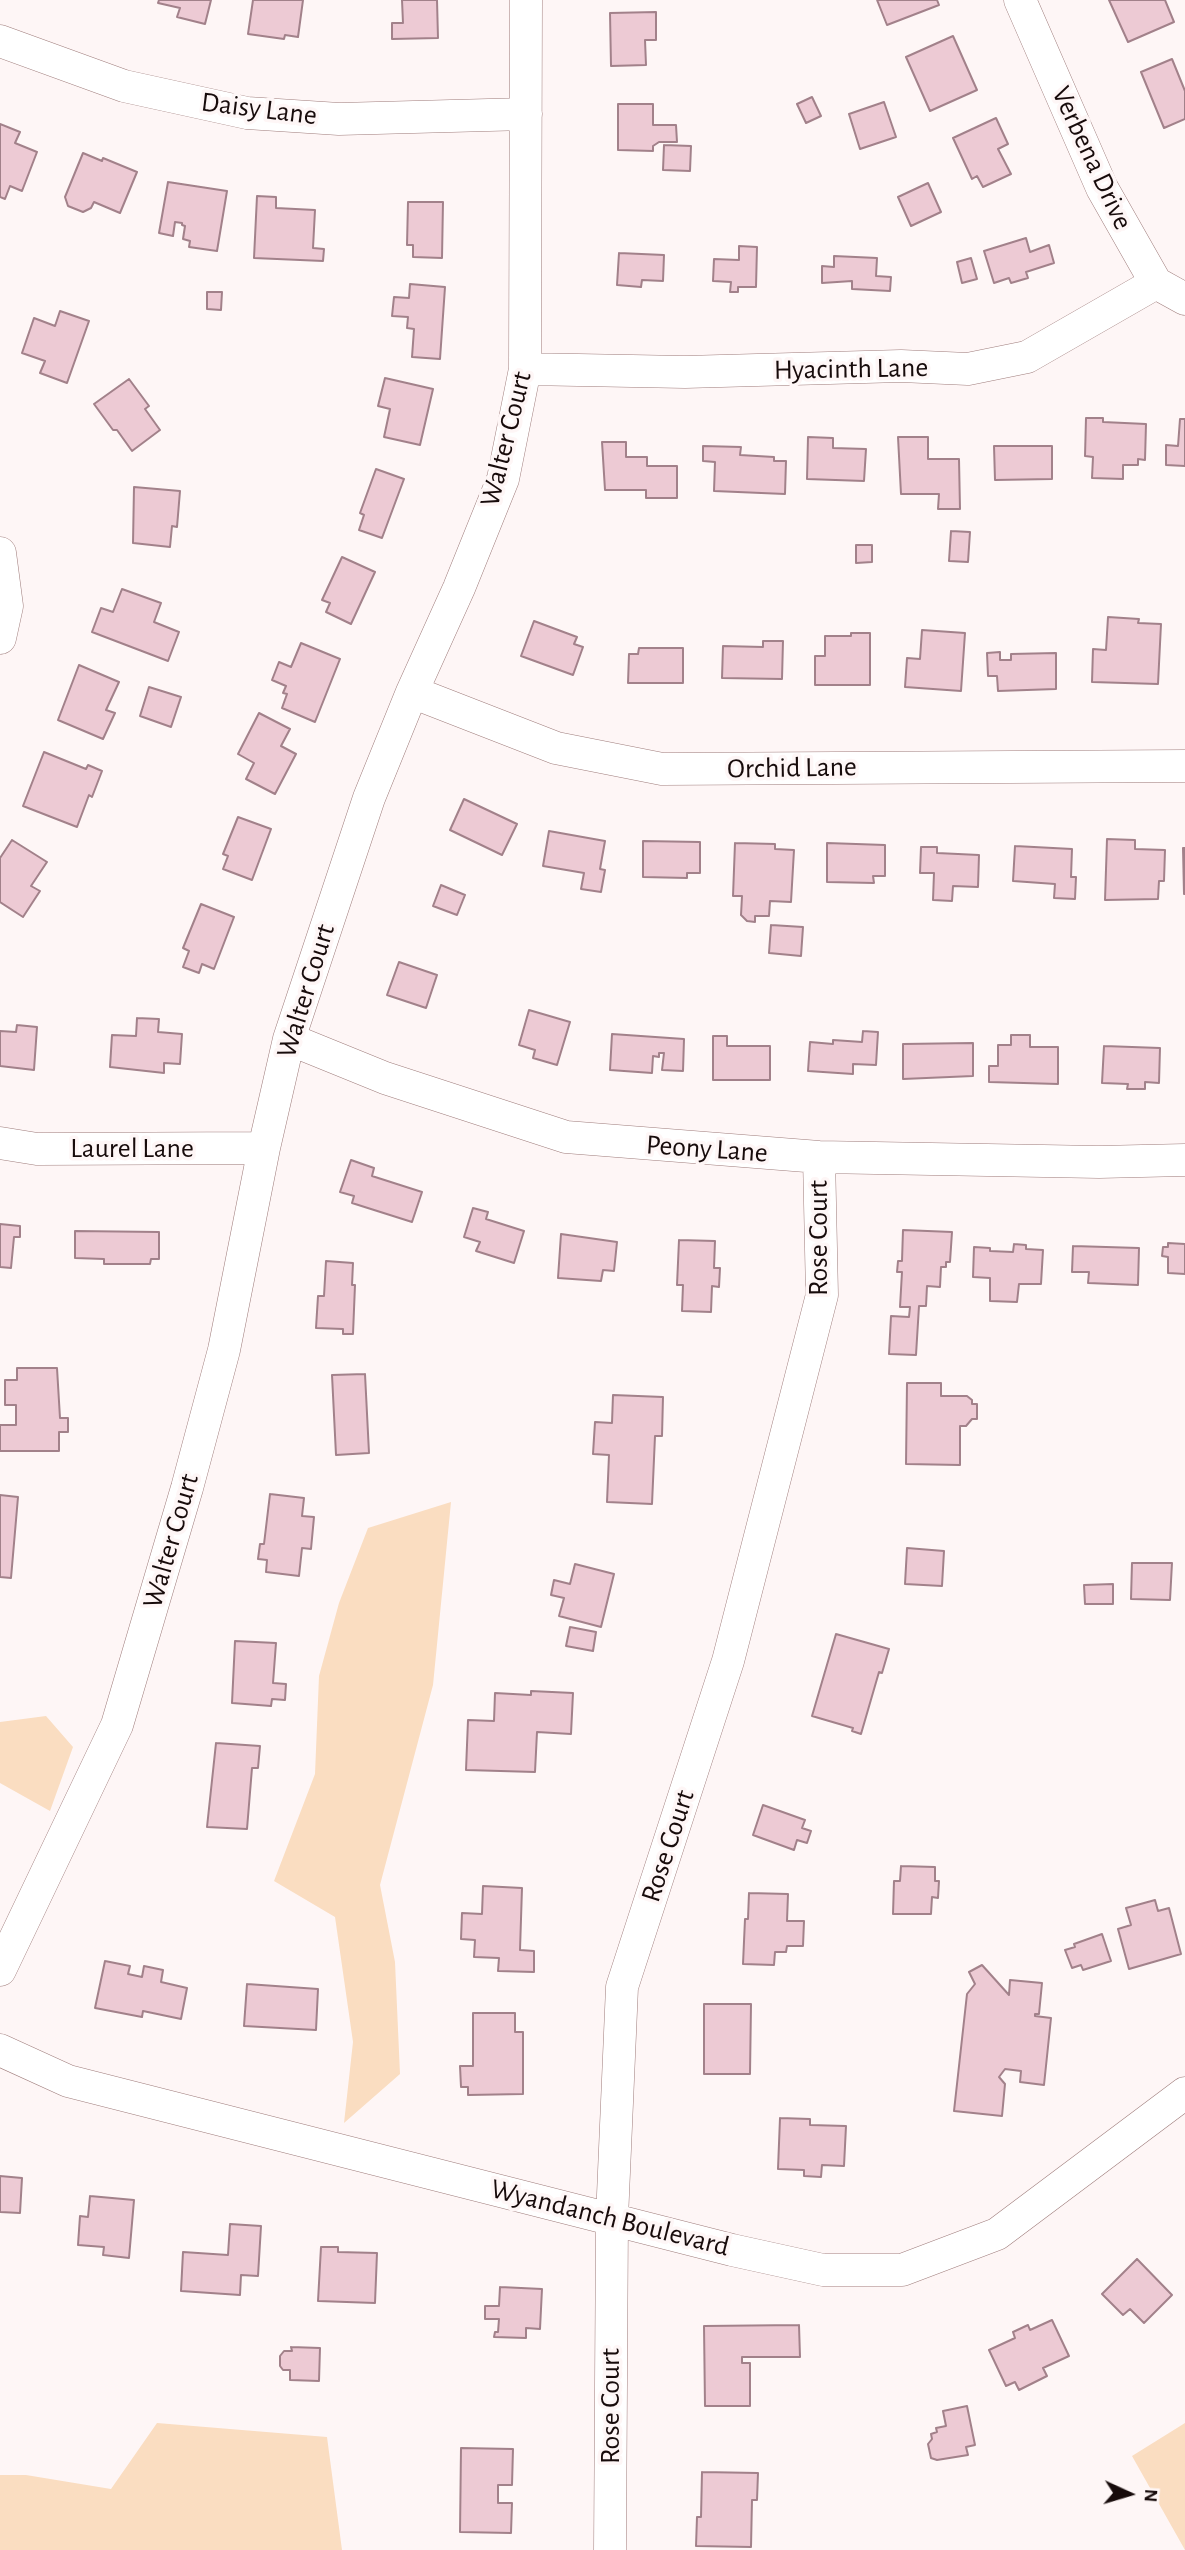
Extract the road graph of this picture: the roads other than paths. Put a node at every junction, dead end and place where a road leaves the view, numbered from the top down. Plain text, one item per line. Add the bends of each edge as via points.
1 (526, 0) edge
2 (1020, 0) edge
3 (0, 41) edge
4 (526, 114) junction
5 (1156, 283) junction
6 (1185, 299) edge
7 (526, 369) junction
8 (0, 553) edge
9 (0, 638) edge
10 (412, 692) junction
11 (1185, 766) edge
12 (289, 1040) junction
13 (0, 1143) edge
14 (264, 1148) junction
15 (818, 1157) junction
16 (1185, 1160) edge
17 (0, 1970) edge
18 (0, 2050) edge
19 (1185, 2094) edge
20 (612, 2218) junction
21 (610, 2550) edge

1 - 4 street, Walter Court
2 - 5 street, Verbena Drive via 1102,188
3 - 4 street, Daisy Lane via 124,86 247,113 339,119
4 - 7 street, Walter Court
5 - 6 street
5 - 7 street, Hyacinth Lane via 1027,357 968,369
7 - 10 street, Walter Court via 502,479
8 - 9 street via 7,606
10 - 11 street, Orchid Lane via 556,748 662,769
10 - 12 street, Walter Court via 369,798
12 - 14 street, Walter Court
12 - 15 street, Peony Lane via 385,1078 566,1137
13 - 14 street, Laurel Lane via 37,1149
14 - 17 street, Walter Court via 224,1350 117,1725
15 - 16 street, Peony Lane
15 - 20 street, Rose Court via 822,1296 729,1661 622,1987
18 - 20 street, Wyandanch Boulevard via 68,2081
19 - 20 street, Wyandanch Boulevard via 997,2234 902,2270 823,2270
20 - 21 street, Rose Court

